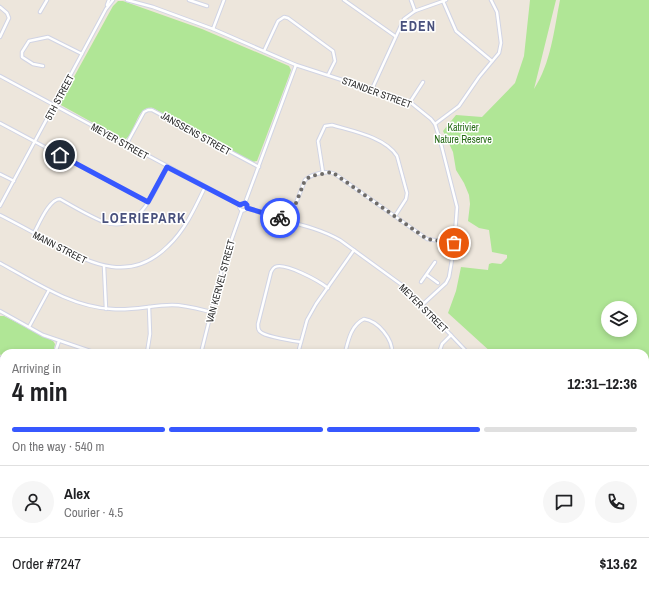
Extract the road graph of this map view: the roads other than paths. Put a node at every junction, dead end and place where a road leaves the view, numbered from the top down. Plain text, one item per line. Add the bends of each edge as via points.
1 (47, 0) edge
2 (110, 0) edge
3 (113, 0) edge
4 (127, 0) edge
5 (131, 0) edge
6 (188, 0) edge
7 (224, 0) edge
8 (344, 0) edge
9 (411, 0) edge
10 (491, 0) edge
11 (444, 1) edge
12 (207, 6) dead end
13 (0, 7) edge
14 (106, 10) junction
15 (415, 11) junction
16 (40, 12) dead end
17 (213, 29) junction
18 (395, 36) junction
19 (0, 37) edge
20 (264, 51) junction
21 (82, 54) junction
22 (492, 61) junction
23 (296, 65) junction
24 (43, 66) dead end
25 (328, 75) junction
26 (0, 76) edge
27 (422, 82) dead end
28 (372, 89) junction
29 (410, 102) junction
30 (54, 106) junction
31 (0, 123) edge
32 (435, 124) junction
33 (35, 142) junction
34 (126, 145) junction
35 (167, 167) junction
36 (259, 167) junction
37 (323, 173) junction
38 (0, 174) edge
39 (14, 181) junction
40 (205, 187) junction
41 (148, 202) junction
42 (245, 203) junction
43 (240, 205) junction
44 (0, 206) edge
45 (247, 208) junction
46 (242, 210) junction
47 (0, 215) edge
48 (395, 216) junction
49 (289, 221) junction
50 (34, 233) junction
51 (454, 243) junction
52 (354, 250) junction
53 (435, 262) dead end
54 (0, 264) edge
55 (104, 266) junction
56 (427, 275) junction
57 (421, 282) dead end
58 (438, 283) dead end
59 (328, 288) junction
60 (49, 290) junction
61 (422, 305) junction
62 (149, 307) junction
63 (106, 308) junction
64 (0, 311) edge
65 (211, 312) junction
66 (29, 327) junction
67 (451, 335) junction
68 (59, 341) junction
69 (301, 342) junction
70 (56, 349) edge
71 (84, 349) edge
72 (147, 349) edge
73 (202, 349) edge
74 (299, 349) edge
75 (346, 349) edge
76 (392, 349) edge
77 (440, 349) edge
78 (464, 349) edge

1 - 16 street
2 - 14 street, 5TH STREET
3 - 14 street, 5TH STREET
4 - 5 street, STANDER STREET
5 - 17 street, STANDER STREET
6 - 12 street
7 - 17 street
8 - 18 street
9 - 15 street
10 - 22 street via 497,12 501,43 499,53
11 - 15 street
11 - 22 street via 456,31
13 - 19 street via 9,18
14 - 21 street, 5TH STREET
15 - 18 street via 404,19
17 - 20 street, STANDER STREET
18 - 28 street
20 - 23 street, STANDER STREET
20 - 25 street via 278,21 288,18 333,51 335,61
21 - 24 street via 48,37 29,41 22,52 22,57 33,64
21 - 30 street, 5TH STREET
22 - 32 street via 458,106
23 - 25 street, STANDER STREET
23 - 36 street
25 - 28 street, STANDER STREET
26 - 30 street, MEYER STREET
27 - 29 street
28 - 29 street, STANDER STREET
29 - 32 street, STANDER STREET via 426,113
30 - 33 street, 5TH STREET
30 - 34 street, MEYER STREET
31 - 33 street
32 - 51 street, STANDER STREET via 457,204
33 - 39 street, 5TH STREET
33 - 41 street
34 - 35 street, MEYER STREET
34 - 36 street, JANSSENS STREET via 144,112 152,110
35 - 40 street, MEYER STREET
35 - 41 street
36 - 42 street
37 - 48 street via 335,174
37 - 48 street via 318,142 325,126 332,125 376,139 397,156 407,193
37 - 49 street via 305,180
38 - 39 street
39 - 44 street, 5TH STREET
40 - 43 street, MEYER STREET
40 - 55 street, MANN STREET via 182,230 169,246 145,262 133,266
41 - 50 street via 132,221 116,224 103,222 56,199 50,203
42 - 43 street
42 - 45 street
43 - 46 street
45 - 46 street
45 - 49 street, MEYER STREET
46 - 65 street, VAN KERVEL STREET via 224,261
47 - 50 street, MANN STREET
48 - 51 street via 427,239
49 - 52 street, MEYER STREET via 331,236
50 - 55 street, MANN STREET via 81,258
51 - 61 street, STANDER STREET via 448,280
52 - 59 street
52 - 61 street, MEYER STREET via 400,284
53 - 56 street
54 - 60 street
55 - 63 street
56 - 57 street
56 - 58 street
59 - 69 street via 307,320
59 - 69 street via 292,269 277,266 271,272 258,328 262,333
60 - 63 street via 74,302
60 - 66 street
61 - 67 street, MEYER STREET
62 - 63 street
62 - 65 street via 177,305
62 - 72 street
64 - 66 street
65 - 73 street, VAN KERVEL STREET
66 - 68 street
67 - 77 street
67 - 78 street, MEYER STREET
68 - 70 street
68 - 71 street
69 - 74 street
75 - 76 street via 355,327 366,319 386,335

